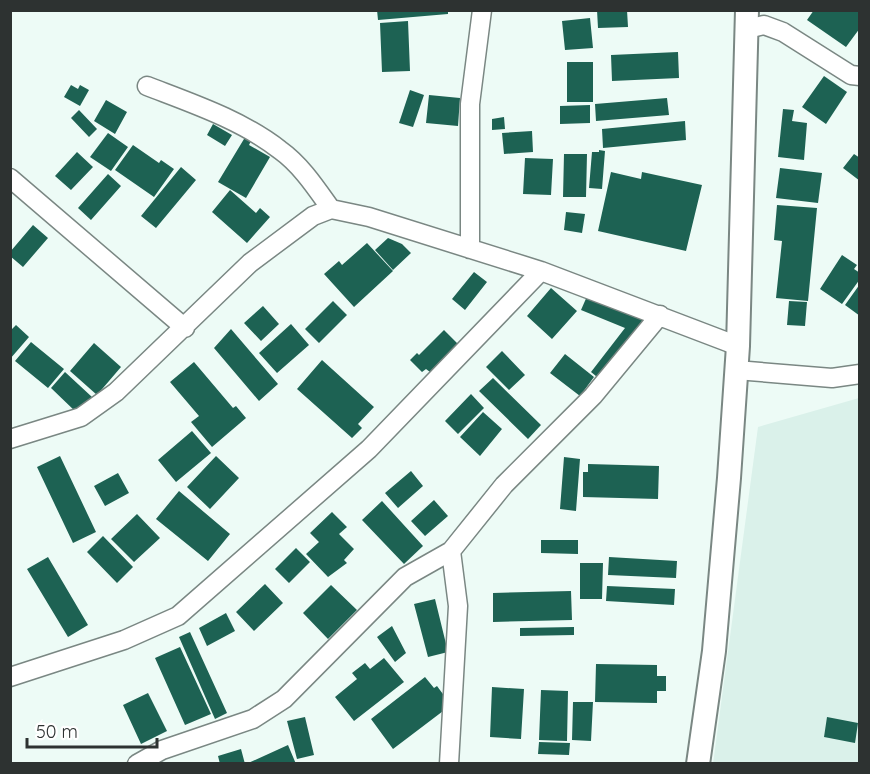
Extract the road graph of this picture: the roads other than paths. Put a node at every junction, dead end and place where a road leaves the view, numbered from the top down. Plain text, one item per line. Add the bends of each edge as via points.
1 (483, 10) edge
2 (747, 20) edge
3 (860, 76) edge
4 (147, 86) dead end
5 (10, 178) edge
6 (331, 209) junction
7 (470, 249) junction
8 (541, 272) junction
9 (660, 315) junction
10 (185, 328) junction
11 (738, 346) junction
12 (736, 370) junction
13 (860, 374) edge
14 (10, 439) edge
15 (451, 551) junction
16 (10, 677) edge
17 (137, 764) edge
18 (449, 764) edge
19 (698, 764) edge

1 - 7 street via 471,104
2 - 3 street via 783,32 851,75
2 - 11 street
4 - 6 street via 215,114 280,150 307,176
5 - 10 street
6 - 7 street
6 - 10 street via 313,216 250,263
7 - 8 street
8 - 9 street
8 - 16 street via 369,449 178,616 124,640
9 - 11 street
9 - 15 street via 593,396 504,484
10 - 14 street via 116,392 81,417
11 - 12 street
12 - 13 street via 832,378
12 - 19 street via 714,651
15 - 17 street via 399,583 284,699 253,719 162,750
15 - 18 street via 458,606

